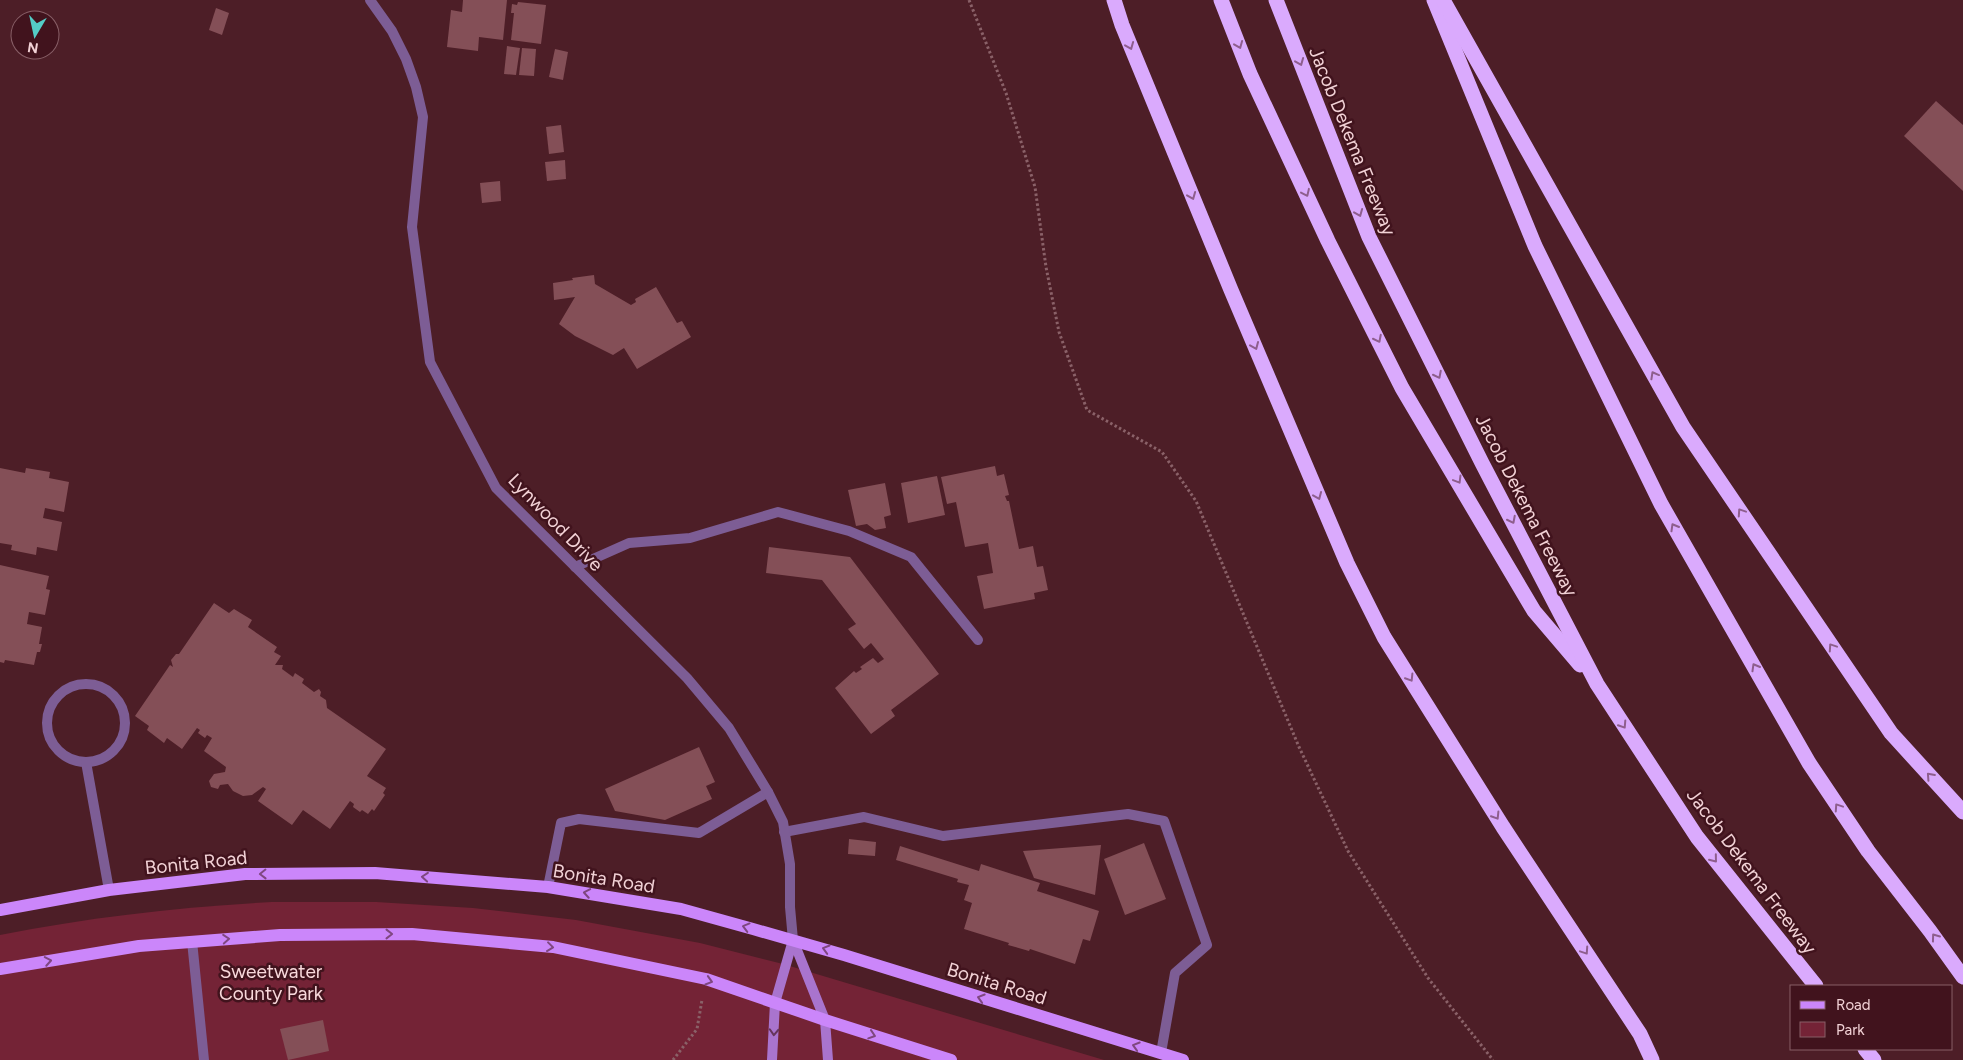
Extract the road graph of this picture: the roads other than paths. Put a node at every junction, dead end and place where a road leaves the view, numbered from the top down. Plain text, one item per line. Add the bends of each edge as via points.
1 (370, 0) edge
2 (1114, 0) edge
3 (1221, 0) edge
4 (1276, 0) edge
5 (1434, 0) edge
6 (1443, 0) edge
7 (575, 567) junction
8 (978, 640) dead end
9 (1597, 684) junction
10 (86, 762) junction
11 (768, 792) junction
12 (1963, 812) edge
13 (784, 832) junction
14 (548, 887) junction
15 (109, 890) junction
16 (0, 910) edge
17 (793, 940) junction
18 (192, 941) junction
19 (0, 969) edge
20 (1963, 977) edge
21 (1815, 985) edge
22 (775, 1003) junction
23 (826, 1020) junction
24 (1866, 1050) edge
25 (1162, 1053) junction
26 (204, 1060) edge
27 (772, 1060) edge
28 (828, 1060) edge
29 (951, 1060) edge
30 (1183, 1060) edge
31 (1652, 1060) edge
32 (1874, 1060) edge

1 - 7 street, Lynwood Drive via 392,31 406,59 423,118 412,227 430,362 496,488
2 -> 31 highway via 1231,290 1347,564 1380,629 1503,827 1640,1034
3 -> 9 highway via 1250,74 1402,388 1534,611
4 -> 9 highway, Jacob Dekema Freeway via 1369,237
20 -> 5 highway via 1868,852 1810,763 1661,504 1535,246
12 -> 6 highway via 1891,733 1683,427
7 - 8 street via 629,543 690,538 778,512 849,531 911,557
7 - 11 street, Lynwood Drive via 693,685 729,728
9 -> 21 highway, Jacob Dekema Freeway via 1696,837
10 - 10 street via 100,759 112,751 121,739 125,725 123,711 116,698 90,684 62,692 52,702 47,716 47,731 62,754
10 - 15 street
11 - 13 street, Lynwood Drive via 783,822
11 - 14 street via 699,833 579,818 561,823
13 - 17 street, Lynwood Drive via 790,864
13 - 25 street via 864,817 943,836 1128,814 1164,821 1207,944 1175,973
14 -> 15 main road, Bonita Road via 375,873 245,874
17 -> 14 main road, Bonita Road via 681,909
15 - 16 main road, Bonita Road
17 - 22 main road
17 - 23 main road
25 -> 17 main road, Bonita Road
19 -> 18 main road via 139,946
18 -> 22 main road via 280,935 412,934 553,947 706,979
18 - 26 street
22 - 23 main road
22 -> 27 main road
23 - 28 main road
23 -> 29 main road
24 - 32 highway
25 - 30 main road, Bonita Road

